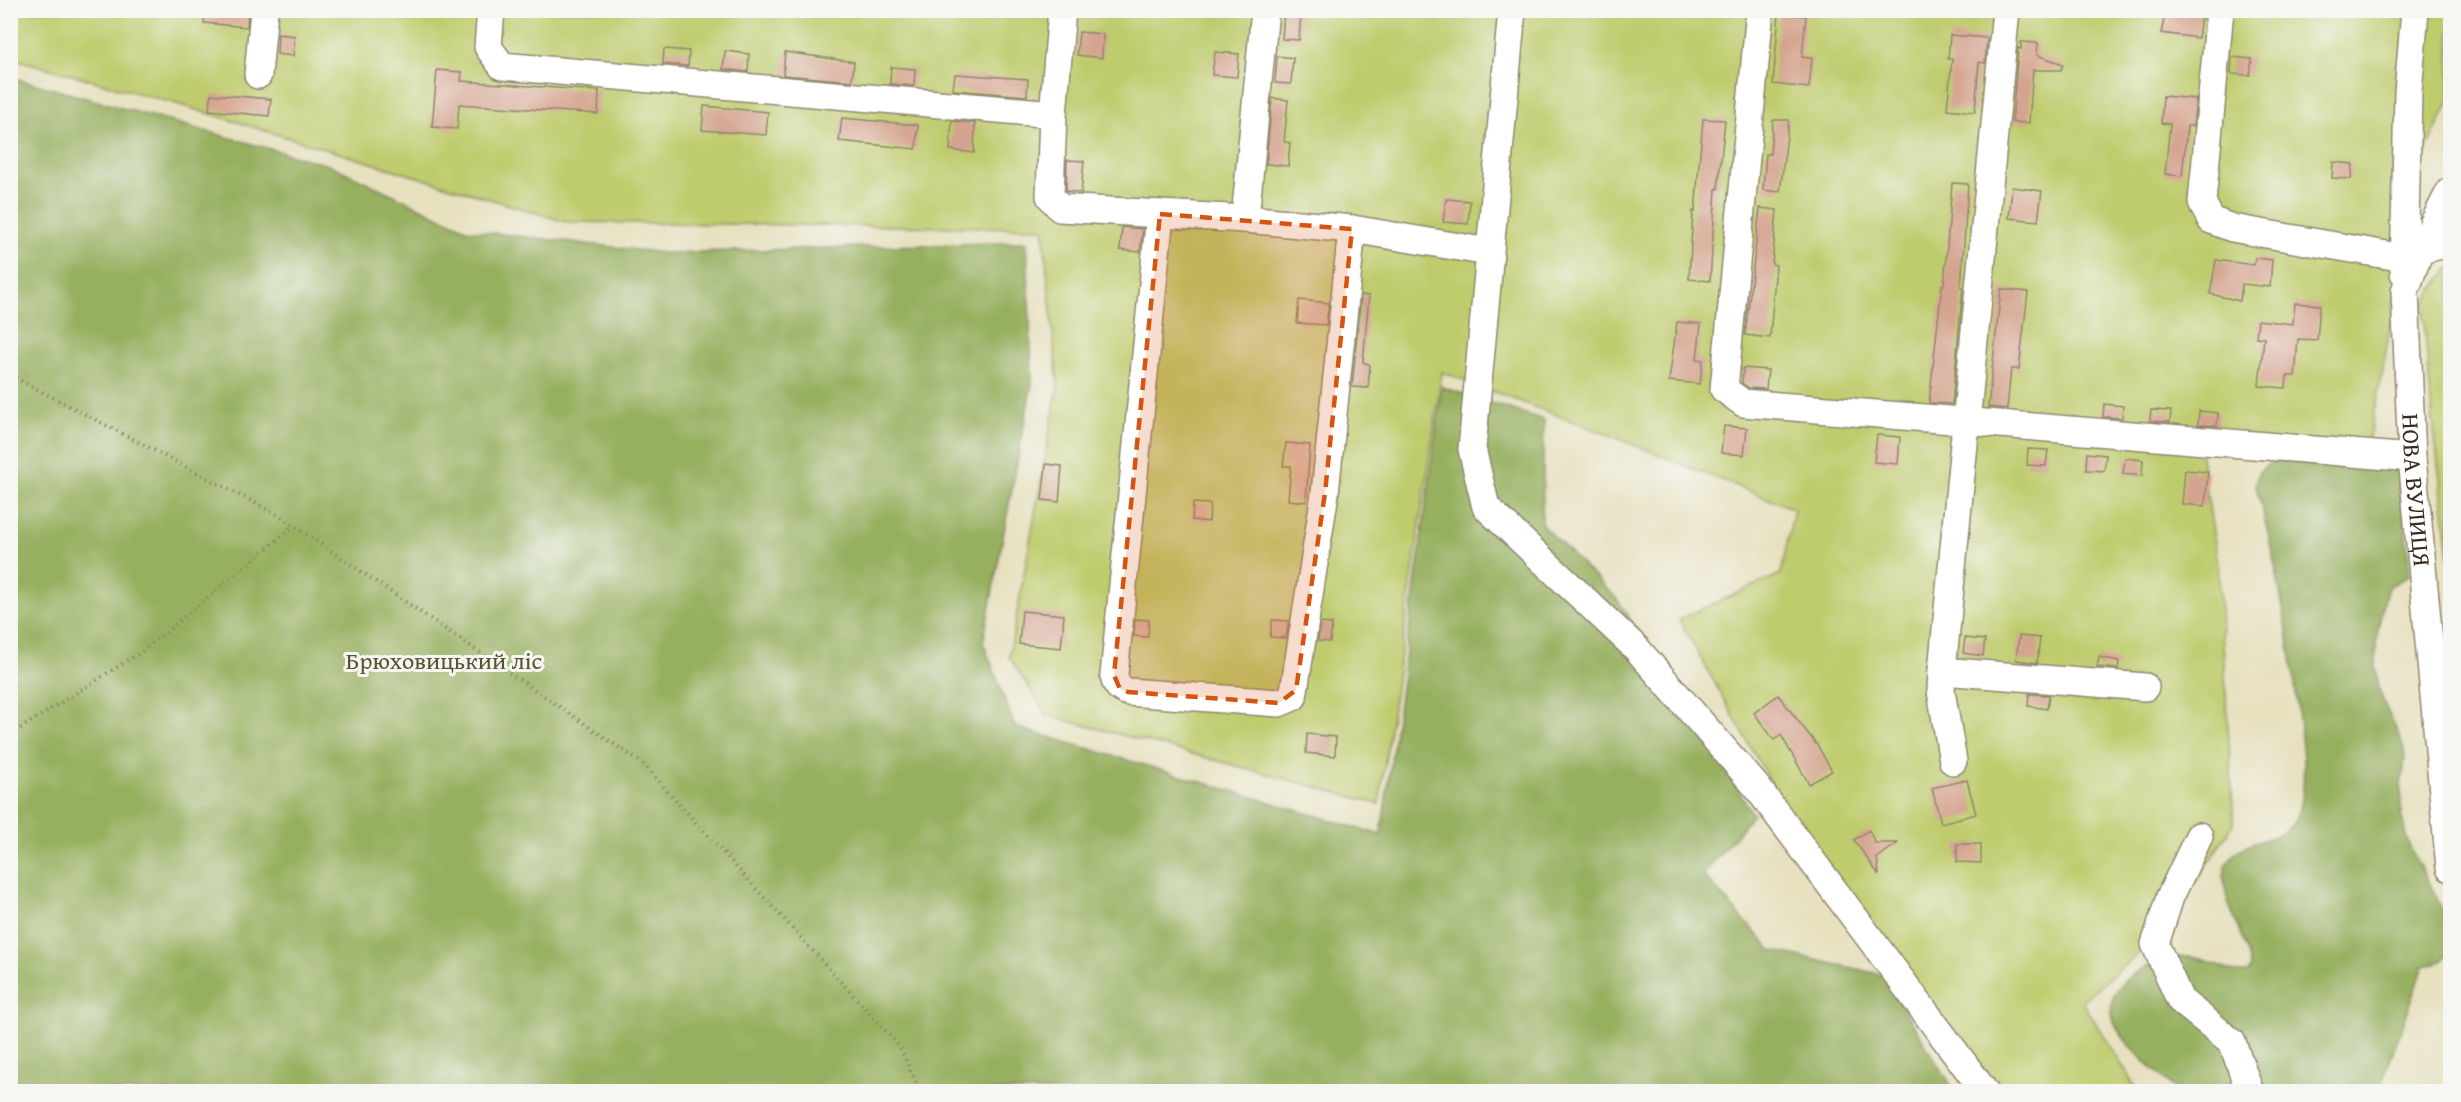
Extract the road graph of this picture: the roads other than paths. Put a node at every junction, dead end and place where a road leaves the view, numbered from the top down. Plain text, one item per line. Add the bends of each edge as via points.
1 (264, 10) edge
2 (491, 10) edge
3 (1062, 10) edge
4 (1265, 10) edge
5 (1512, 10) edge
6 (1760, 10) edge
7 (2006, 10) edge
8 (2220, 10) edge
9 (2415, 10) edge
10 (258, 75) dead end
11 (1053, 114) junction
12 (2451, 191) edge
13 (1160, 214) junction
14 (1245, 219) junction
15 (1352, 229) junction
16 (2451, 243) edge
17 (1489, 252) junction
18 (2412, 254) junction
19 (1966, 420) junction
20 (2412, 458) junction
21 (1942, 671) junction
22 (2145, 687) dead end
23 (1953, 761) dead end
24 (2199, 836) dead end
25 (2451, 868) edge
26 (1985, 1092) edge
27 (2250, 1092) edge

1 - 10 street
2 - 11 street via 488,47 502,66
3 - 11 street
4 - 14 street
5 - 17 street
6 - 19 street via 1724,389 1743,403
7 - 19 street
8 - 18 street via 2202,202 2211,220 2232,228
9 - 18 street via 2408,92
11 - 13 street via 1050,196 1060,208
12 - 18 street, НОВА ВУЛИЦЯ
13 - 14 street
13 - 15 street via 1114,675 1120,689 1128,692 1279,704 1293,697 1325,493
14 - 15 street
15 - 17 street
16 - 18 street
17 - 26 street via 1473,449 1486,507 1637,649 1756,786
18 - 20 street, НОВА ВУЛИЦЯ via 2405,291
19 - 20 street
19 - 21 street
20 - 25 street, НОВА ВУЛИЦЯ
21 - 22 street
21 - 23 street via 1941,691
24 - 27 street via 2170,897 2155,944 2180,1000 2232,1041

